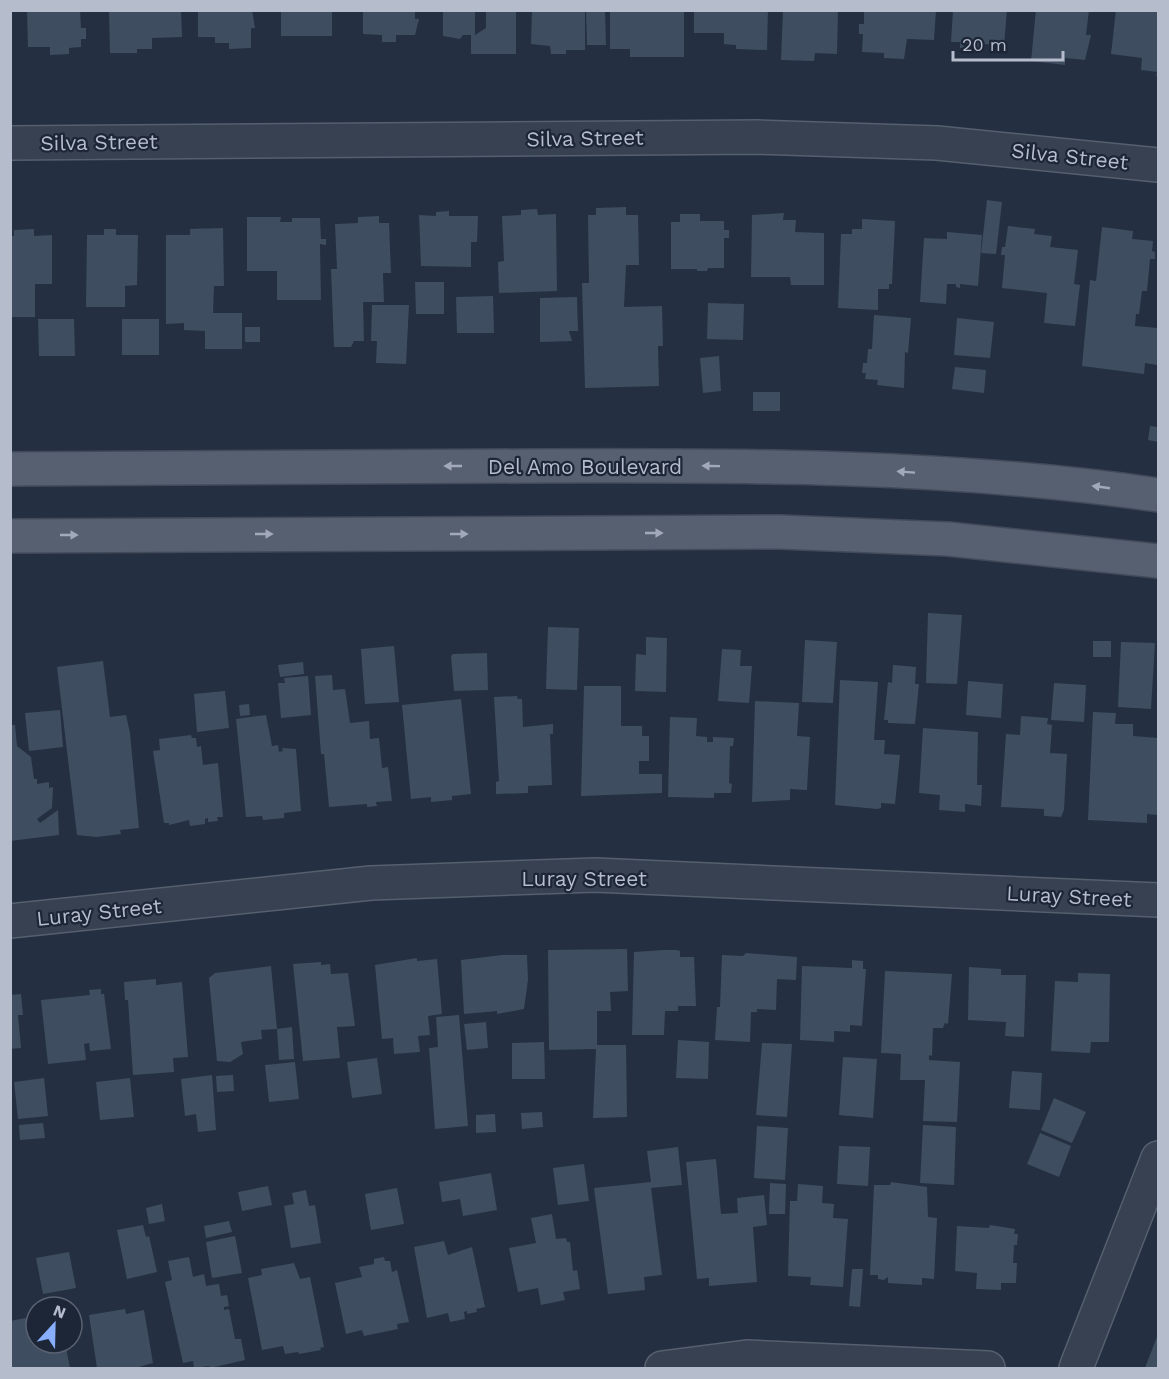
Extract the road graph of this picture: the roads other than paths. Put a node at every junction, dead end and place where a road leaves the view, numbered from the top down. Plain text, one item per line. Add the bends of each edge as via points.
1 (10, 143) edge
2 (1158, 165) edge
3 (10, 469) edge
4 (1158, 495) edge
5 (10, 536) edge
6 (1158, 561) edge
7 (1158, 900) edge
8 (10, 921) edge
9 (1158, 1158) edge
10 (662, 1368) edge
11 (988, 1368) edge
12 (1076, 1368) edge

1 - 2 street, Silva Street via 757,137 937,143
4 -> 3 main road, Del Amo Boulevard via 1081,484 854,468 659,465
5 -> 6 main road via 780,532 948,539
7 - 8 street, Luray Street via 595,875 371,883
9 - 12 street
10 - 11 street via 747,1357

